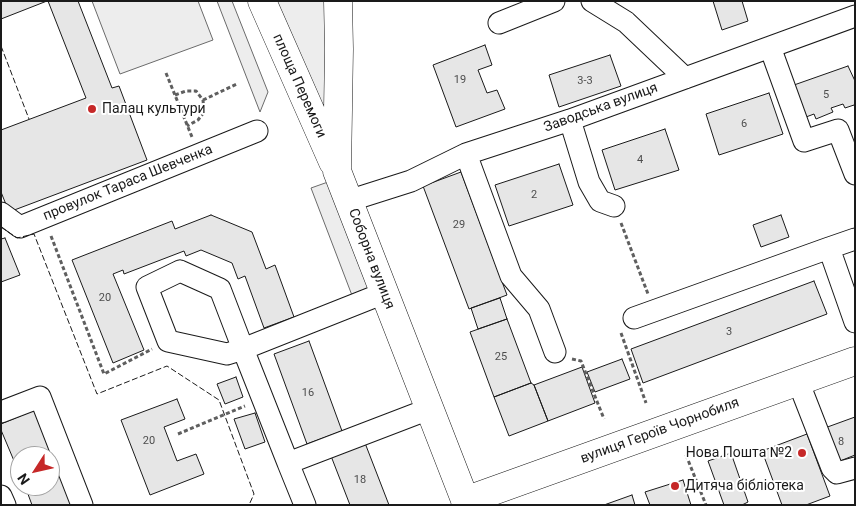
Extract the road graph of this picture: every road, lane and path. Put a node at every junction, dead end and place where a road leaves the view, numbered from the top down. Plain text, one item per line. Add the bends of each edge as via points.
1 (262, 1) edge
2 (338, 1) edge
3 (554, 1) edge
4 (592, 1) edge
5 (855, 16) edge
6 (499, 23) dead end
7 (770, 47) junction
8 (166, 73) dead end
9 (685, 78) junction
10 (237, 84) dead end
11 (175, 95) junction
12 (203, 100) junction
13 (570, 120) junction
14 (187, 126) junction
15 (257, 132) dead end
16 (466, 154) junction
17 (199, 155) junction
18 (337, 171) junction
19 (855, 174) edge
20 (348, 201) junction
21 (614, 206) dead end
22 (1, 213) edge
23 (44, 217) junction
24 (855, 239) edge
25 (829, 248) junction
26 (384, 293) junction
27 (634, 318) dead end
28 (855, 322) edge
29 (168, 341) junction
30 (243, 349) junction
31 (555, 352) joint
32 (855, 361) edge
33 (798, 382) junction
34 (263, 399) junction
35 (430, 408) junction
36 (1, 412) edge
37 (604, 419) dead end
38 (178, 434) dead end
39 (686, 455) dead end
40 (288, 463) junction
41 (855, 468) edge
42 (1, 496) edge
43 (466, 503) edge
44 (5, 505) edge
45 (82, 505) edge
46 (305, 505) edge
47 (706, 505) edge

1 - 18 main road, площа Перемоги
2 - 18 main road, Соборна вулиця
3 - 6 street
4 - 9 street via 626,22
5 - 7 street, Заводська вулиця
7 - 9 street, Заводська вулиця
7 - 19 street via 804,141 838,130
8 - 11 path
9 - 13 street, Заводська вулиця
10 - 12 path
11 - 12 path via 196,92
11 - 14 path
12 - 14 path via 204,112
13 - 16 street, Заводська вулиця
13 - 21 street via 589,182 600,201
14 - 17 path
15 - 17 street, провулок Тараса Шевченка
16 - 20 street, Заводська вулиця via 411,181
16 - 31 street via 510,276 539,308
17 - 23 street, провулок Тараса Шевченка
18 - 20 main road, Соборна вулиця
20 - 26 main road, Соборна вулиця
22 - 23 street, провулок Тараса Шевченка via 20,227
23 - 29 path via 104,374
24 - 25 street
25 - 27 street
25 - 28 street
26 - 30 street
26 - 35 main road, Соборна вулиця
29 - 30 street via 228,354
29 - 30 street via 146,287 180,271 220,289
30 - 34 street
31 - 37 path via 581,360
32 - 33 main road, вулиця Героїв Чорнобиля
33 - 41 street via 832,468 837,473
33 - 43 main road, вулиця Героїв Чорнобиля
34 - 38 path
34 - 40 street
35 - 40 street
35 - 43 main road, Соборна вулиця
36 - 45 street via 40,398
39 - 47 path
40 - 46 street
42 - 44 street

